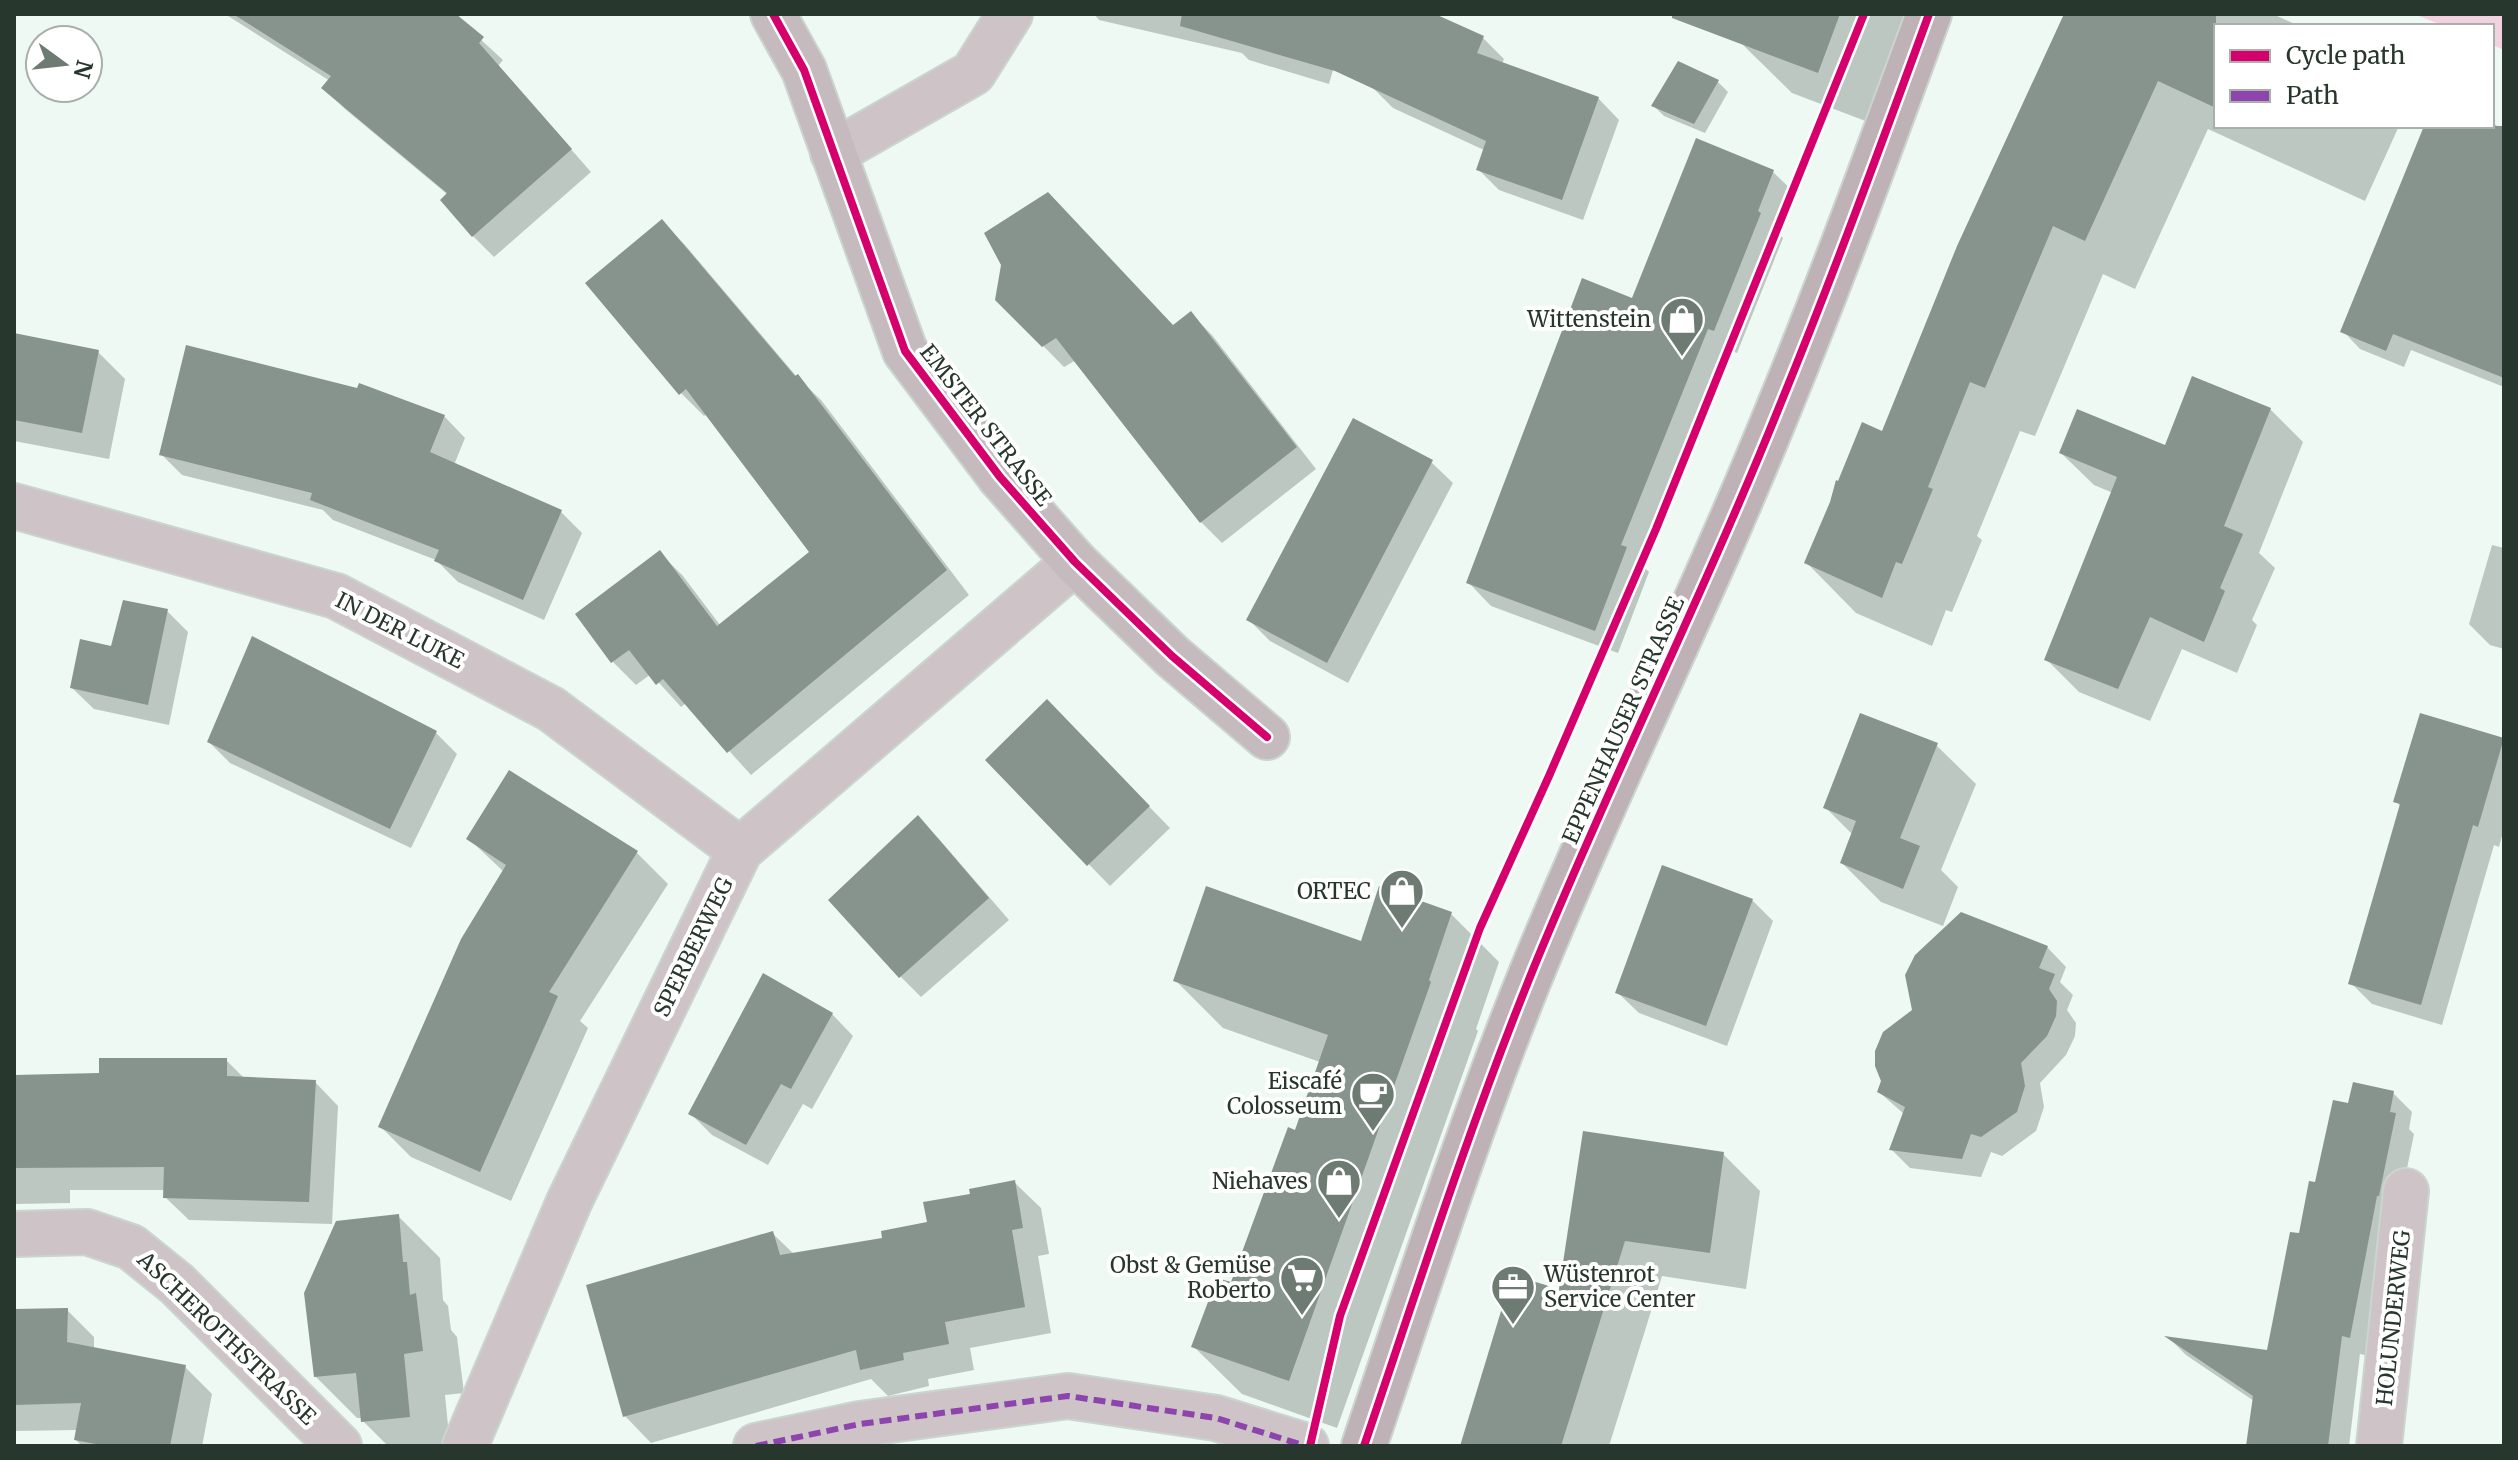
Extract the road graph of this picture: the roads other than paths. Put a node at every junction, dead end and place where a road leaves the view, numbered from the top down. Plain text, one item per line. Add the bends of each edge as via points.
1 (773, 14) edge
2 (1010, 14) edge
3 (1929, 14) edge
4 (833, 153) junction
5 (14, 506) edge
6 (1075, 562) junction
7 (1267, 737) dead end
8 (740, 850) junction
9 (2406, 1191) dead end
10 (14, 1234) edge
11 (339, 1446) edge
12 (465, 1446) edge
13 (756, 1446) edge
14 (1306, 1446) edge
15 (1364, 1446) edge
16 (2379, 1446) edge

1 - 4 street, EMSTER STRASSE via 804,70
2 - 4 street via 973,73
3 - 15 main road, EPPENHAUSER STRASSE via 1780,405 1529,982
4 - 6 street, EMSTER STRASSE via 905,351 1000,477
5 - 8 street, IN DER LUKE via 336,596 551,709
6 - 7 street, EMSTER STRASSE via 1172,656
6 - 8 street, SPERBERWEG
8 - 12 street, SPERBERWEG via 569,1202
9 - 16 street, HOLUNDERWEG
10 - 11 street, ASCHEROTHSTRASSE via 87,1232 131,1247 177,1284
13 - 14 street via 860,1424 1068,1396 1216,1418

